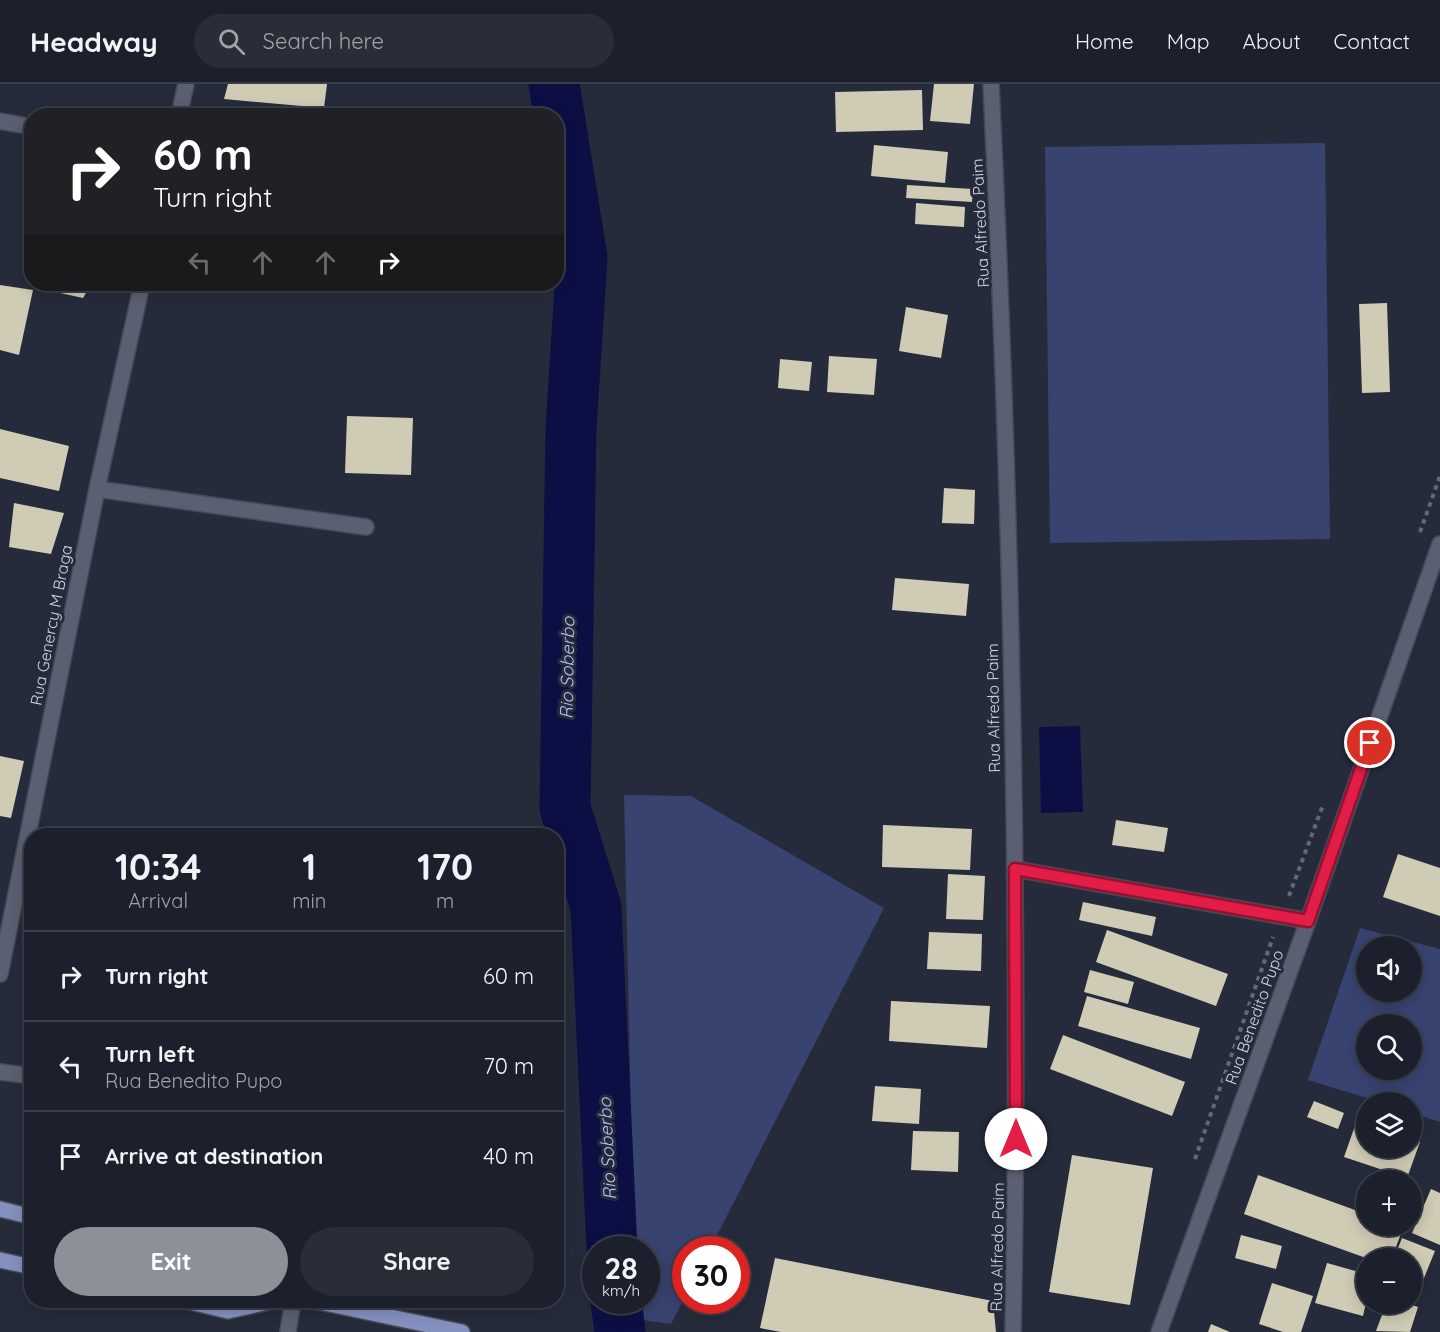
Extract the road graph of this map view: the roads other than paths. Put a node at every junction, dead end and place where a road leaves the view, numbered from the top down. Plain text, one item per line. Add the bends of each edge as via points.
1 (186, 84) edge
2 (991, 84) edge
3 (181, 108) edge
4 (0, 121) edge
5 (24, 126) edge
6 (140, 291) edge
7 (97, 489) junction
8 (366, 527) dead end
9 (1440, 544) edge
10 (29, 828) edge
11 (24, 854) edge
12 (1015, 869) junction
13 (1308, 921) junction
14 (0, 974) edge
15 (0, 1072) edge
16 (24, 1075) edge
17 (0, 1209) edge
18 (24, 1215) edge
19 (0, 1260) edge
20 (24, 1265) edge
21 (215, 1308) edge
22 (241, 1308) edge
23 (292, 1308) edge
24 (348, 1308) edge
25 (288, 1332) edge
26 (462, 1332) edge
27 (1013, 1332) edge
28 (1159, 1332) edge

1 - 3 street
2 - 12 street, Rua Alfredo Paim via 1004,345
4 - 5 street
6 - 7 street, Rua Genercy M Braga
7 - 8 street
7 - 10 street, Rua Genercy M Braga
9 - 13 street, Rua Benedito Pupo
11 - 14 street, Rua Genercy M Braga
12 - 13 street
12 - 27 street, Rua Alfredo Paim
13 - 28 street, Rua Benedito Pupo
15 - 16 street
17 - 18 main road
19 - 20 main road
21 - 22 main road
23 - 25 street
24 - 26 main road

